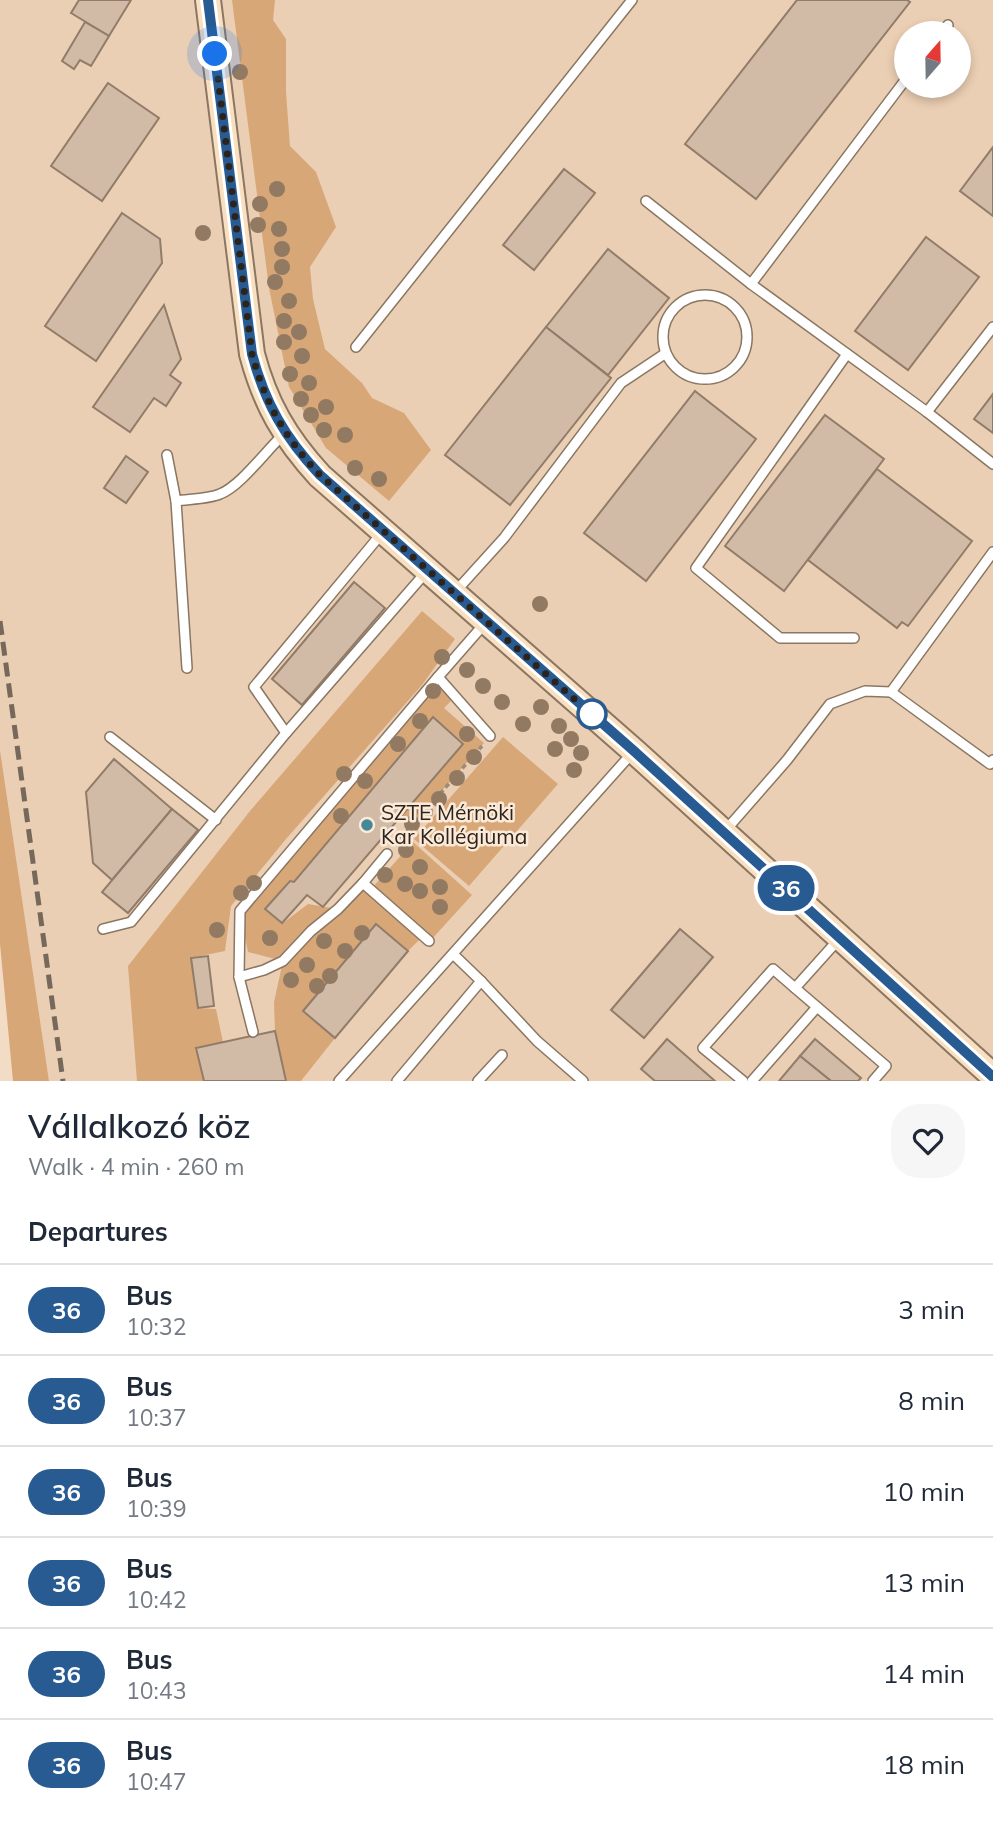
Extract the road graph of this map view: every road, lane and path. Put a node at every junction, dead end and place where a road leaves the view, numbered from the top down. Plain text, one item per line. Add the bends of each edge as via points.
1 (208, 0) edge
2 (632, 0) edge
3 (894, 95) edge
4 (646, 201) dead end
5 (751, 284) junction
6 (993, 327) edge
7 (356, 347) dead end
8 (666, 353) junction
9 (847, 354) junction
10 (927, 412) junction
11 (285, 433) junction
12 (167, 455) dead end
13 (993, 464) edge
14 (176, 501) junction
15 (383, 531) junction
16 (993, 552) edge
17 (428, 569) junction
18 (455, 593) junction
19 (487, 621) junction
20 (854, 638) dead end
21 (187, 668) dead end
22 (439, 677) junction
23 (891, 692) junction
24 (286, 733) junction
25 (491, 736) joint
26 (110, 737) dead end
27 (634, 751) junction
28 (993, 760) edge
29 (216, 820) junction
30 (724, 832) junction
31 (387, 854) joint
32 (363, 883) junction
33 (103, 929) dead end
34 (841, 938) junction
35 (429, 941) dead end
36 (453, 954) junction
37 (239, 977) junction
38 (481, 981) junction
39 (796, 988) junction
40 (817, 1007) junction
41 (253, 1032) dead end
42 (502, 1055) dead end
43 (993, 1076) edge
44 (339, 1081) edge
45 (397, 1081) edge
46 (478, 1081) edge
47 (583, 1081) edge
48 (743, 1081) edge
49 (752, 1081) edge
50 (873, 1081) edge

1 - 11 street via 252,354 263,391
2 - 7 lane
3 - 5 lane
4 - 5 lane
5 - 9 lane
6 - 10 lane
8 - 8 lane via 663,329 685,299 697,295 722,298 741,314 746,325 746,349 733,370 723,376 690,376 671,363
8 - 18 lane via 621,383 504,538
9 - 10 lane
9 - 20 lane via 696,568 780,638
10 - 13 lane
11 - 14 lane via 239,482 220,495
11 - 15 street via 320,475
12 - 14 lane
14 - 21 lane
15 - 17 street
15 - 24 lane via 254,687
16 - 23 lane
17 - 18 street
17 - 24 lane
18 - 19 street
19 - 22 lane
19 - 27 street
22 - 25 lane
22 - 37 lane via 240,911
23 - 28 lane via 990,764
23 - 30 lane via 866,691 830,704
24 - 29 lane
25 - 31 path
26 - 29 lane
27 - 30 street
27 - 36 lane
29 - 33 lane via 131,922
30 - 34 street
31 - 32 lane
32 - 35 lane
32 - 37 lane via 283,961
34 - 39 lane
34 - 43 street
36 - 38 lane
36 - 44 lane
37 - 41 lane
38 - 45 lane
38 - 47 lane via 537,1041
39 - 40 lane
39 - 48 lane via 773,969 703,1048
40 - 49 lane
40 - 50 lane via 886,1066
42 - 46 lane

